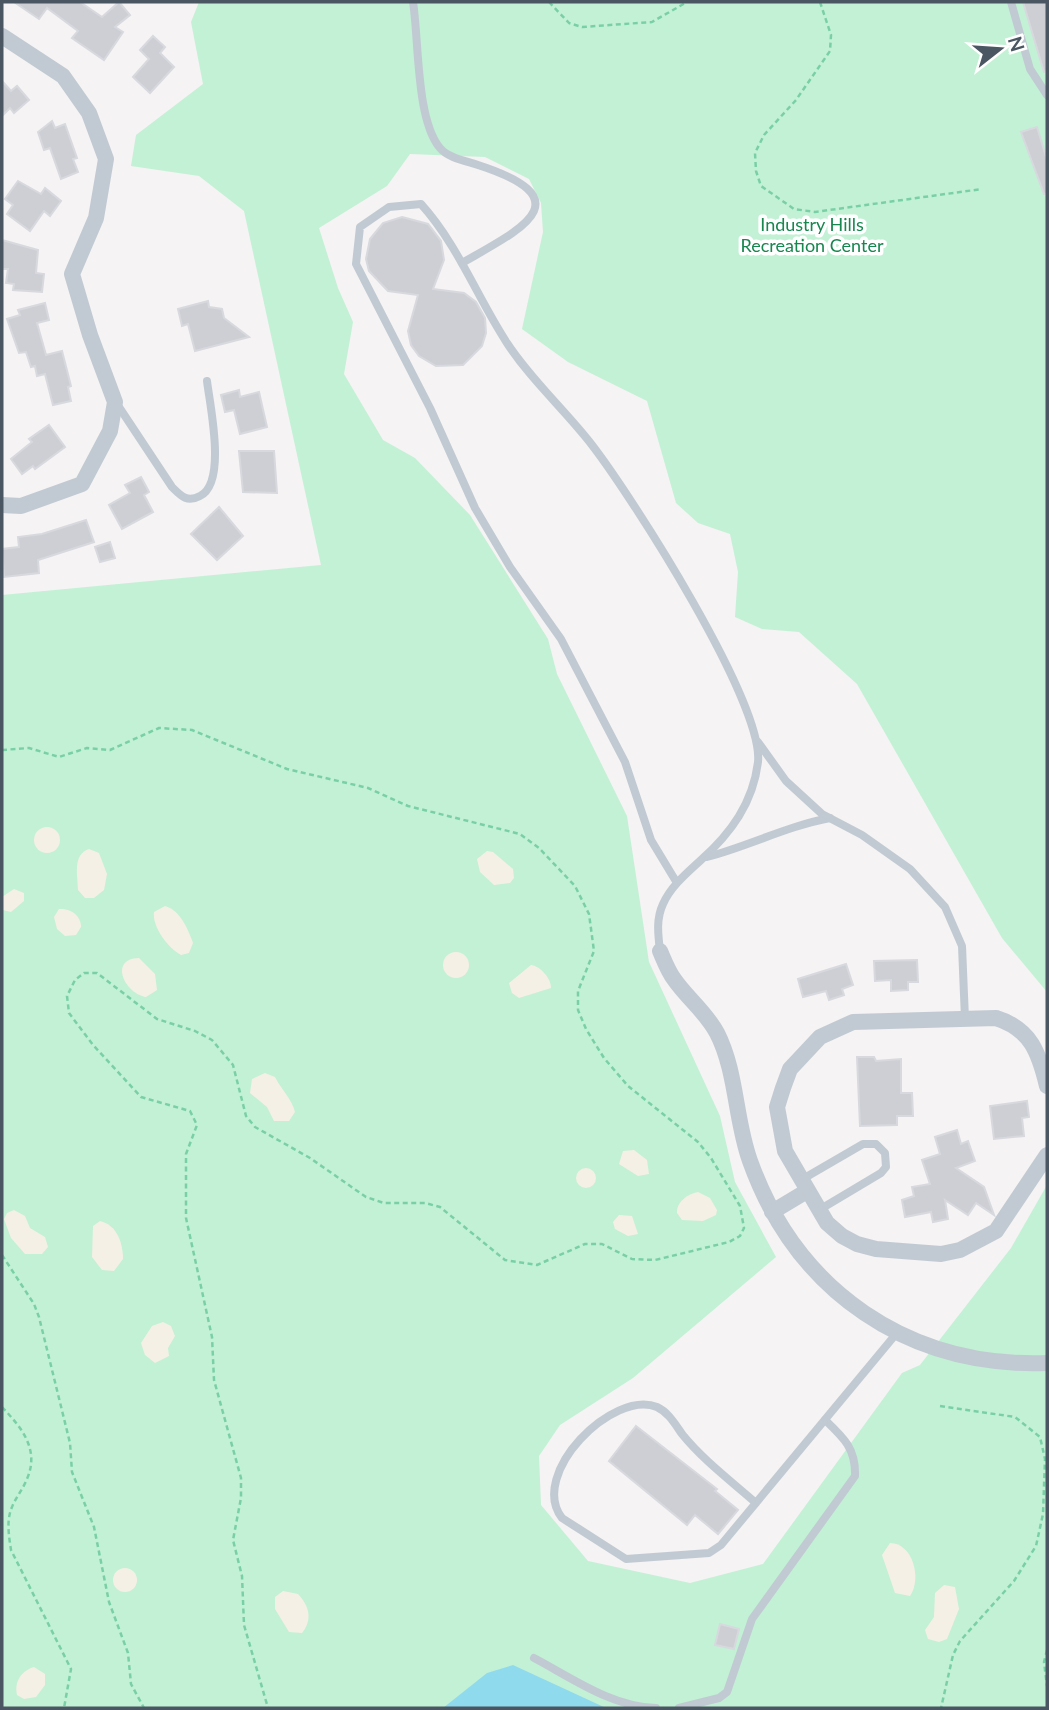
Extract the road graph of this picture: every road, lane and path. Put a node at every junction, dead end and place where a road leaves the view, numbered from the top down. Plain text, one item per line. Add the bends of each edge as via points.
1 (413, 2) edge
2 (549, 2) edge
3 (687, 2) edge
4 (820, 2) edge
5 (1011, 2) edge
6 (2, 36) edge
7 (1047, 95) edge
8 (982, 189) dead end
9 (462, 263) junction
10 (207, 380) dead end
11 (115, 402) junction
12 (2, 505) edge
13 (757, 739) junction
14 (2, 750) edge
15 (830, 818) junction
16 (705, 857) junction
17 (677, 883) junction
18 (660, 951) joint
19 (965, 1019) junction
20 (1047, 1086) edge
21 (1047, 1155) edge
22 (804, 1186) junction
23 (819, 1210) junction
24 (772, 1212) junction
25 (2, 1255) edge
26 (896, 1334) junction
27 (1047, 1363) edge
28 (940, 1406) dead end
29 (2, 1408) edge
30 (825, 1420) junction
31 (756, 1503) junction
32 (1045, 1509) edge
33 (1047, 1650) edge
34 (534, 1658) dead end
35 (1047, 1686) edge
36 (64, 1708) edge
37 (144, 1708) edge
38 (268, 1708) edge
39 (656, 1708) edge
40 (679, 1708) edge
41 (941, 1708) edge

1 - 9 lane via 422,95 431,134 441,150 515,179 531,190 535,200 535,214 524,227
2 - 3 path via 569,23 582,27 652,22
4 - 8 path via 831,35 830,51 796,100 764,135 755,153 761,186 794,209 815,212
5 - 7 lane via 1030,69
6 - 11 street via 63,76 89,114 106,159 96,218 72,274
9 - 13 lane via 514,352 593,446 648,525 740,692
9 - 17 lane via 442,228 421,204 389,207 360,228 356,264 475,508 561,639 625,762 652,840
10 - 11 lane via 216,468 211,486 194,499 184,498 172,487
11 - 12 street via 110,431 82,484 22,506
13 - 15 lane via 786,781
13 - 16 lane via 758,759 747,805
14 - 38 path via 29,748 59,757 87,748 110,750 159,728 192,730 287,769 520,834 575,886 589,914 594,951 578,991 578,1010 586,1029 628,1086 698,1142 723,1173 740,1206 744,1228 740,1236 706,1250 655,1260 632,1259 602,1244 586,1244 537,1265 518,1264 490,1250 440,1207 384,1203 366,1197 255,1127 246,1116 233,1065 212,1040 147,1013 97,973 84,973 75,980 67,996 76,1026 133,1091 190,1111 197,1125 186,1154 186,1218 212,1336 214,1380 241,1478 233,1540 242,1576 244,1625
15 - 16 lane via 798,824
15 - 19 lane via 910,869 945,907 962,946
16 - 17 lane
17 - 18 lane via 663,904 657,925
18 - 24 street via 673,978 717,1033 749,1160
19 - 20 street via 996,1018 1024,1032 1037,1049
19 - 22 street via 853,1022 828,1032 803,1052 790,1069 778,1107 785,1151
21 - 23 street via 996,1231 960,1250 941,1254 857,1244 827,1223
22 - 23 street
22 - 23 lane via 863,1144 876,1144 886,1153 881,1173
22 - 24 street
24 - 26 street via 786,1238 816,1272 850,1303
25 - 37 path via 39,1317 70,1443 72,1472 94,1528 109,1602 128,1653 131,1684
26 - 27 street via 968,1358
26 - 30 lane
28 - 32 path via 999,1413 1031,1428 1044,1447
29 - 36 path via 23,1429 32,1462 11,1508 11,1550 71,1669
30 - 31 lane
30 - 40 lane via 854,1453 852,1483 761,1604 727,1692
31 - 31 lane via 709,1553 626,1559 562,1518 552,1491 559,1467 589,1431 623,1409 645,1404 665,1411 693,1448
32 - 41 path via 1036,1546 1014,1581 956,1648
33 - 35 path
34 - 39 lane via 606,1696

